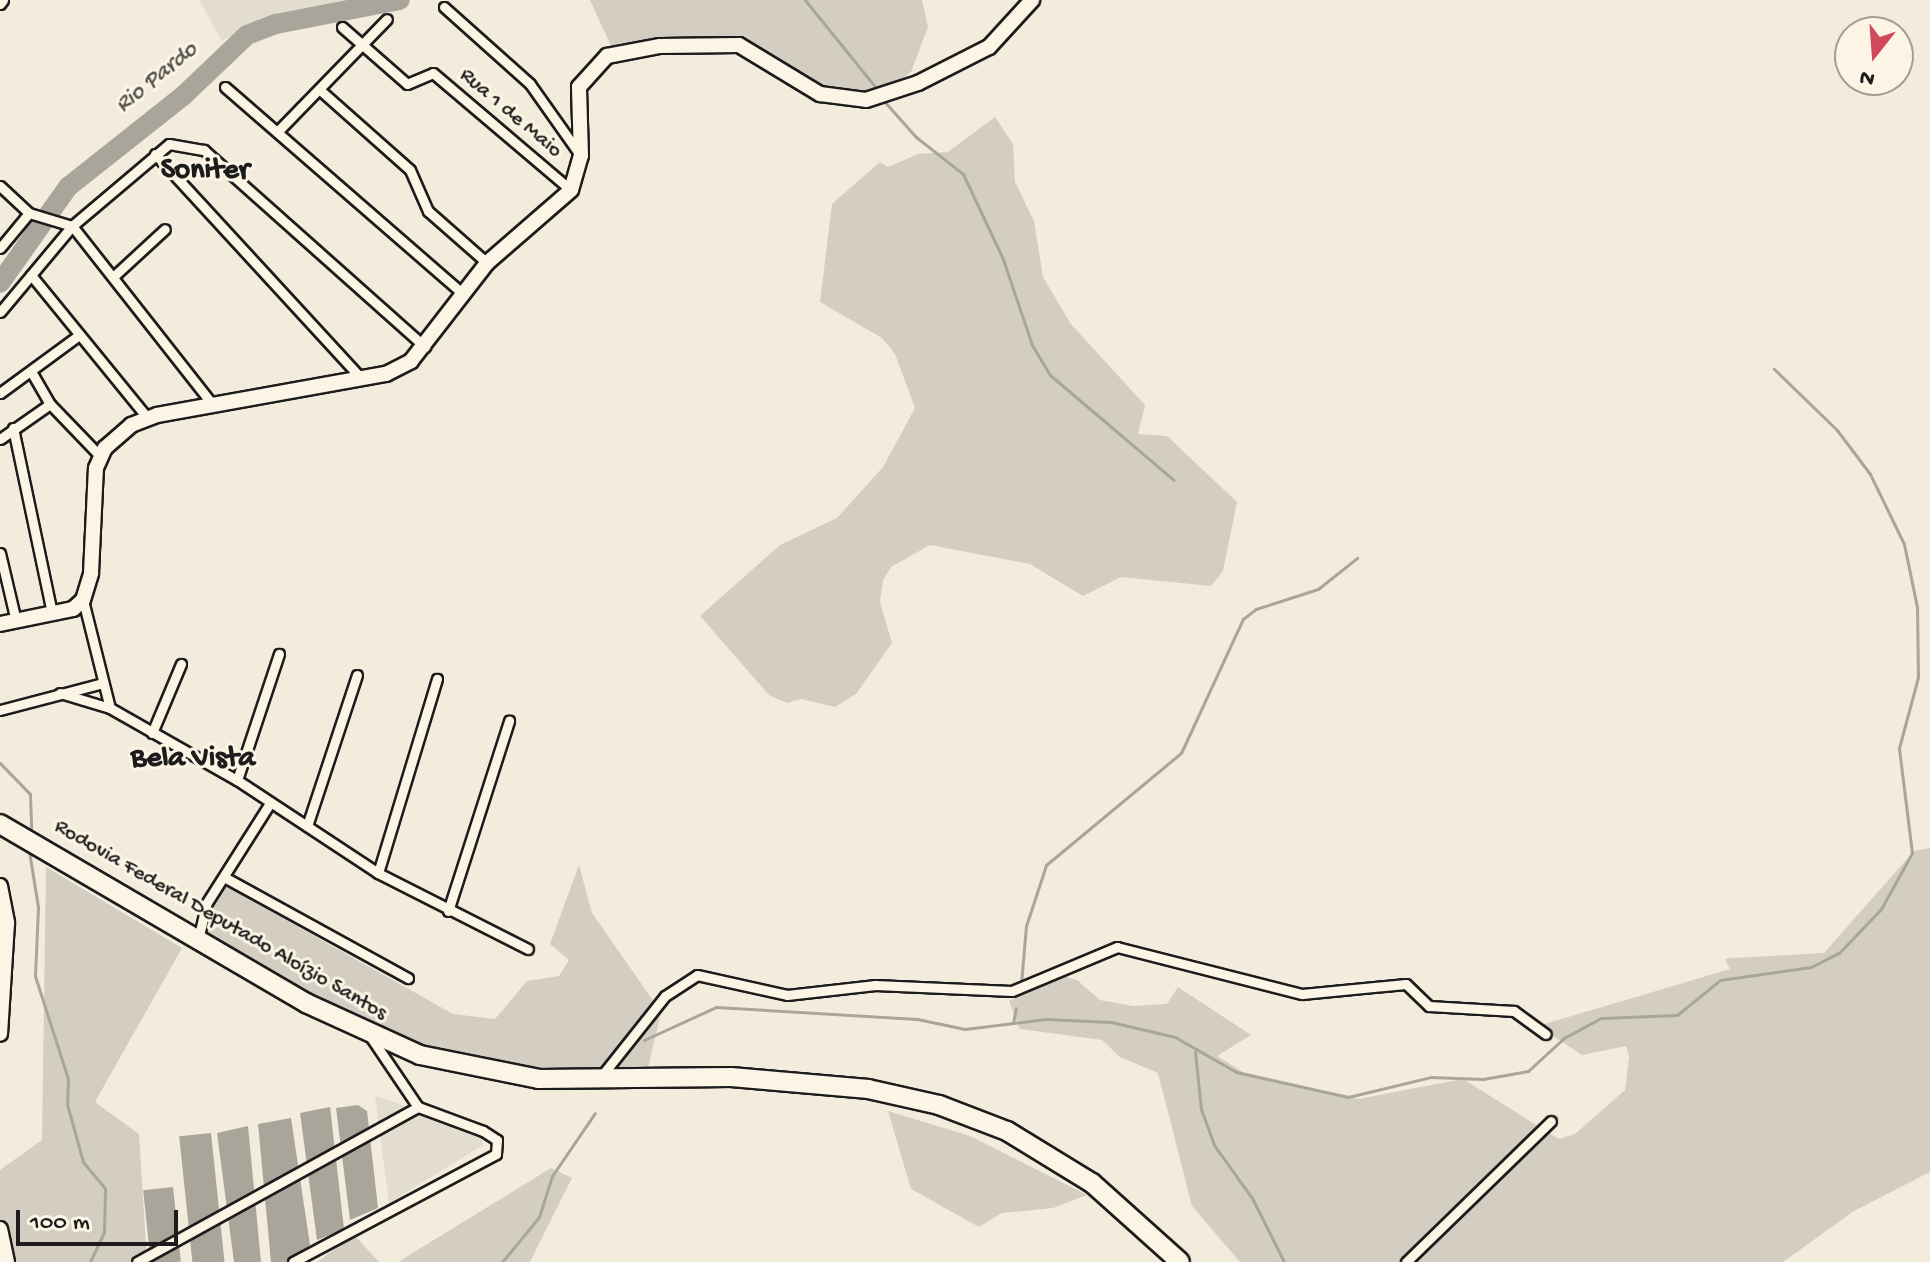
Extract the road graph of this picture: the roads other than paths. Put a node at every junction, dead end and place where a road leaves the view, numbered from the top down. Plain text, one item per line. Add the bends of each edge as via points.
1 (1032, 0) edge
2 (444, 7) dead end
3 (387, 19) dead end
4 (342, 27) dead end
5 (363, 45) junction
6 (225, 87) dead end
7 (320, 90) junction
8 (278, 131) junction
9 (155, 154) junction
10 (581, 156) junction
11 (0, 186) edge
12 (571, 190) junction
13 (29, 213) junction
14 (72, 226) junction
15 (165, 229) dead end
16 (0, 248) edge
17 (487, 263) junction
18 (31, 275) junction
19 (114, 276) junction
20 (463, 294) junction
21 (0, 312) edge
22 (78, 336) junction
23 (425, 347) junction
24 (32, 373) junction
25 (362, 379) junction
26 (0, 393) edge
27 (50, 404) junction
28 (213, 405) junction
29 (147, 417) junction
30 (13, 428) junction
31 (0, 439) edge
32 (100, 456) junction
33 (0, 553) edge
34 (83, 600) junction
35 (52, 613) junction
36 (16, 621) junction
37 (0, 624) edge
38 (279, 654) dead end
39 (181, 664) dead end
40 (357, 675) dead end
41 (437, 679) dead end
42 (103, 683) junction
43 (58, 692) junction
44 (110, 708) junction
45 (0, 710) edge
46 (509, 721) dead end
47 (152, 733) junction
48 (237, 780) junction
49 (270, 803) junction
50 (0, 824) edge
51 (307, 826) junction
52 (378, 873) junction
53 (224, 877) junction
54 (0, 886) edge
55 (448, 911) junction
56 (198, 941) junction
57 (528, 949) dead end
58 (408, 978) dead end
59 (0, 1034) edge
60 (1546, 1034) dead end
61 (370, 1036) junction
62 (599, 1079) junction
63 (418, 1107) junction
64 (1551, 1121) dead end
65 (0, 1229) edge
66 (7, 1262) edge
67 (137, 1262) edge
68 (293, 1262) edge
69 (1180, 1262) edge
70 (1406, 1262) edge

1 - 10 street via 989,47 918,83 866,100 820,94 739,45 660,46 607,56 579,87
2 - 10 street via 530,84
3 - 5 street
4 - 5 street
5 - 7 street
5 - 12 street, Rua 1 de Maio via 405,83 433,73
6 - 8 street
7 - 8 street
7 - 17 street via 410,170 428,211
8 - 20 street
9 - 14 street
9 - 23 street via 181,141 204,150
9 - 25 street
10 - 12 street
11 - 13 street
12 - 17 street
13 - 14 street via 41,212
13 - 16 street
14 - 18 street
14 - 19 street
15 - 19 street
17 - 20 street
18 - 21 street
18 - 22 street
19 - 28 street
20 - 23 street
22 - 24 street
22 - 29 street
23 - 25 street via 398,369
24 - 26 street
24 - 27 street
25 - 28 street
27 - 30 street
27 - 32 street
28 - 29 street
29 - 32 street via 122,430
30 - 31 street
30 - 35 street
32 - 34 street
33 - 36 street
34 - 35 street
34 - 42 street
35 - 36 street
36 - 37 street
38 - 48 street
39 - 47 street
40 - 51 street
41 - 52 street
42 - 43 street
42 - 44 street
43 - 44 street
43 - 45 street
44 - 47 street
46 - 55 street
47 - 48 street
48 - 49 street
49 - 51 street
49 - 53 street
50 - 56 highway, Rodovia Federal Deputado Aloízio Santos
51 - 52 street
52 - 55 street
53 - 56 street via 206,904
53 - 58 street
54 - 59 street via 7,923
55 - 57 street
56 - 61 highway, Rodovia Federal Deputado Aloízio Santos
60 - 62 street via 1514,1011 1429,1006 1406,984 1302,994 1117,947 1012,991 875,985 787,995 697,975 665,996
61 - 62 highway, Rodovia Federal Deputado Aloízio Santos via 496,1075
61 - 63 street
62 - 69 highway, Rodovia Federal Deputado Aloízio Santos via 731,1077 868,1089 939,1105 1007,1131 1092,1183
63 - 67 street
63 - 68 street via 483,1131 497,1140 496,1154
64 - 70 street
65 - 66 street

